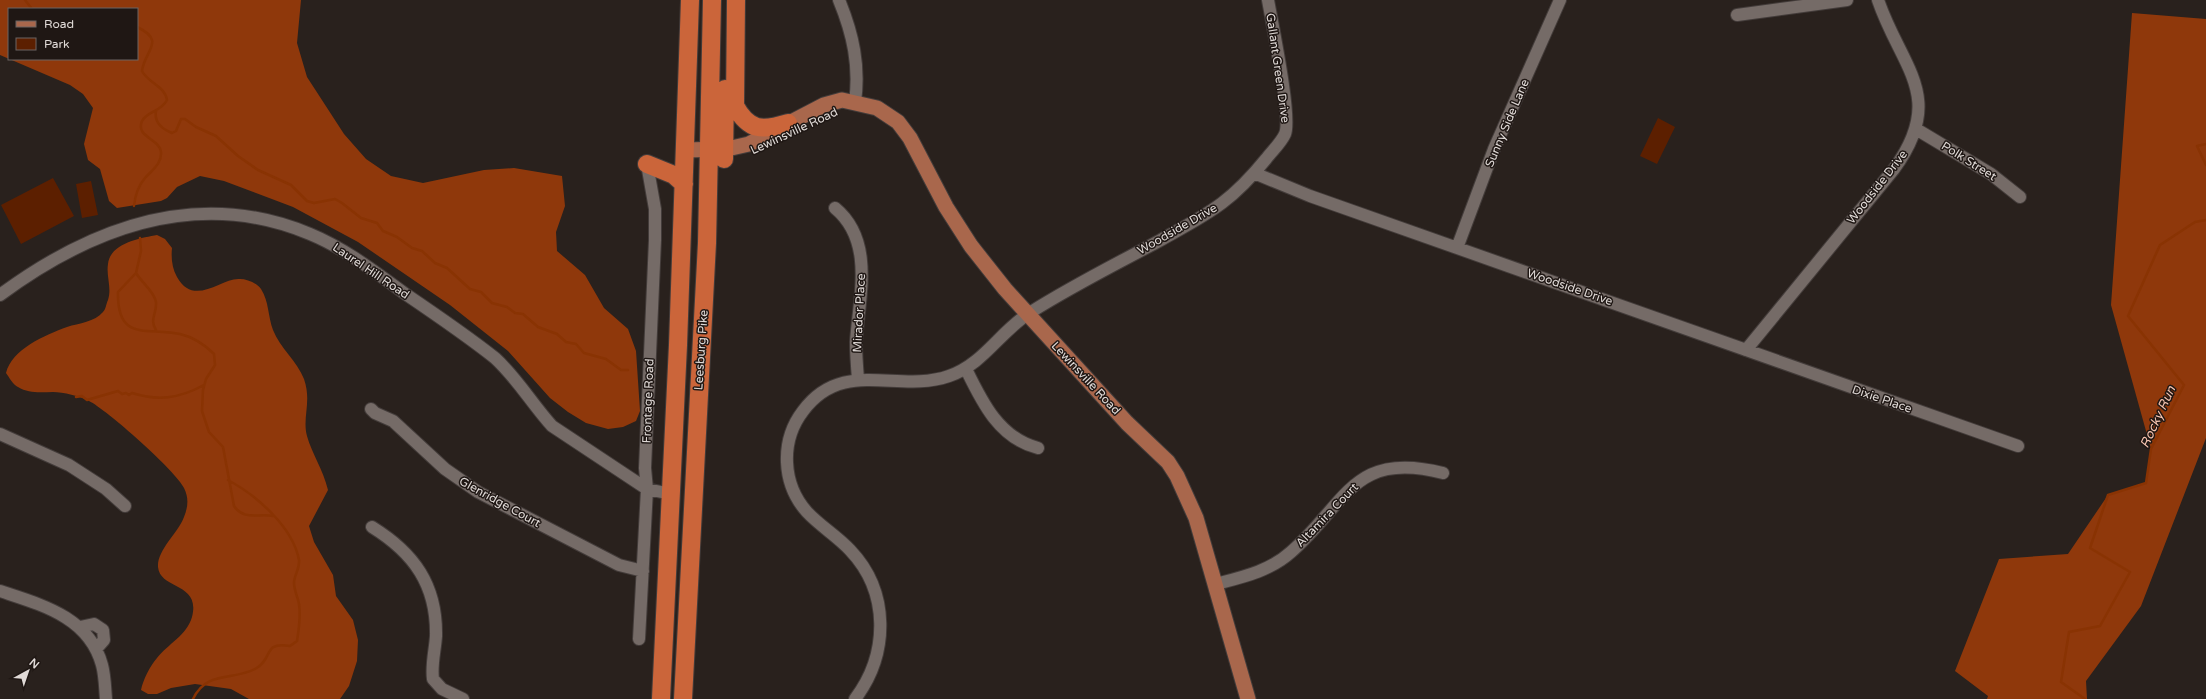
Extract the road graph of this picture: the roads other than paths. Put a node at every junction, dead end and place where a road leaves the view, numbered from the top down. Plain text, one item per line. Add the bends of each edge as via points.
1 (690, 0) edge
2 (712, 0) edge
3 (727, 0) edge
4 (736, 0) edge
5 (840, 0) edge
6 (1268, 0) edge
7 (1560, 0) edge
8 (1847, 0) edge
9 (1878, 0) edge
10 (1737, 15) dead end
11 (855, 102) junction
12 (788, 123) junction
13 (1916, 129) junction
14 (717, 154) junction
15 (685, 155) junction
16 (647, 164) joint
17 (1254, 173) junction
18 (684, 184) junction
19 (2020, 197) dead end
20 (835, 208) dead end
21 (1457, 248) junction
22 (0, 295) edge
23 (1028, 314) junction
24 (1746, 350) junction
25 (966, 369) junction
26 (858, 379) junction
27 (371, 409) dead end
28 (0, 434) edge
29 (2018, 446) dead end
30 (1038, 448) dead end
31 (1443, 472) dead end
32 (647, 489) junction
33 (671, 494) junction
34 (125, 506) dead end
35 (372, 527) dead end
36 (643, 571) junction
37 (1216, 584) junction
38 (0, 591) edge
39 (639, 639) dead end
40 (106, 699) edge
41 (463, 699) edge
42 (661, 699) edge
43 (682, 699) edge
44 (855, 699) edge
45 (1248, 699) edge

1 - 15 highway, Leesburg Pike
2 - 14 highway, Leesburg Pike
3 - 14 highway
4 - 12 highway via 735,106 741,118 752,126 772,128
5 - 11 street via 850,26 857,60
6 - 17 street, Gallant Green Drive via 1287,128 1281,140
7 - 21 street, Sunny Side Lane via 1494,149
8 - 10 street
9 - 13 street, Woodside Drive via 1914,79 1918,101
11 - 12 main road, Lewinsville Road via 838,100
11 - 14 main road, Lewinsville Road via 767,146 733,158
11 - 23 main road, Lewinsville Road via 882,111 904,129 958,227
12 - 14 main road, Lewinsville Road via 749,144
13 - 19 street, Polk Street via 1991,174
13 - 24 street, Woodside Drive via 1894,169
14 - 15 main road, Lewinsville Road
14 - 43 highway, Leesburg Pike via 696,413
15 - 18 highway, Leesburg Pike
16 - 18 highway via 674,175
16 - 32 street, Frontage Road via 655,209 645,468
17 - 21 street, Woodside Drive via 1310,196
17 - 23 street, Woodside Drive via 1234,193 1203,216
18 - 33 highway, Leesburg Pike
20 - 26 street, Mirador Place via 844,215 854,231 861,261 862,295 856,343
21 - 24 street, Woodside Drive
22 - 32 street, Laurel Hill Road via 80,245 139,222 181,214 207,213 270,220 311,234 352,256 490,353 515,378 552,426
23 - 25 street, Woodside Drive
23 - 37 main road, Lewinsville Road via 1127,423 1160,454 1177,476 1196,518
24 - 29 street, Dixie Place
25 - 26 street, Woodside Drive via 950,376 924,381
25 - 30 street via 1000,427 1019,441
26 - 44 street, Woodside Drive via 829,388 804,409 792,431 787,458 790,482 799,502 814,519 850,550 875,590 880,618 879,648 870,676
27 - 36 street, Glenridge Court via 393,421 445,469 478,492 619,565
28 - 34 street via 69,465
31 - 37 street, Altamira Court via 1400,466 1364,477 1344,494 1302,542 1278,562 1250,575
32 - 33 street, Laurel Hill Road
32 - 36 street, Frontage Road
33 - 42 highway, Leesburg Pike
35 - 41 street via 406,552 423,576 430,594 436,625 433,679 442,689
36 - 39 street, Frontage Road
37 - 45 main road, Lewinsville Road
38 - 40 street via 45,606 80,627 96,649 102,666

